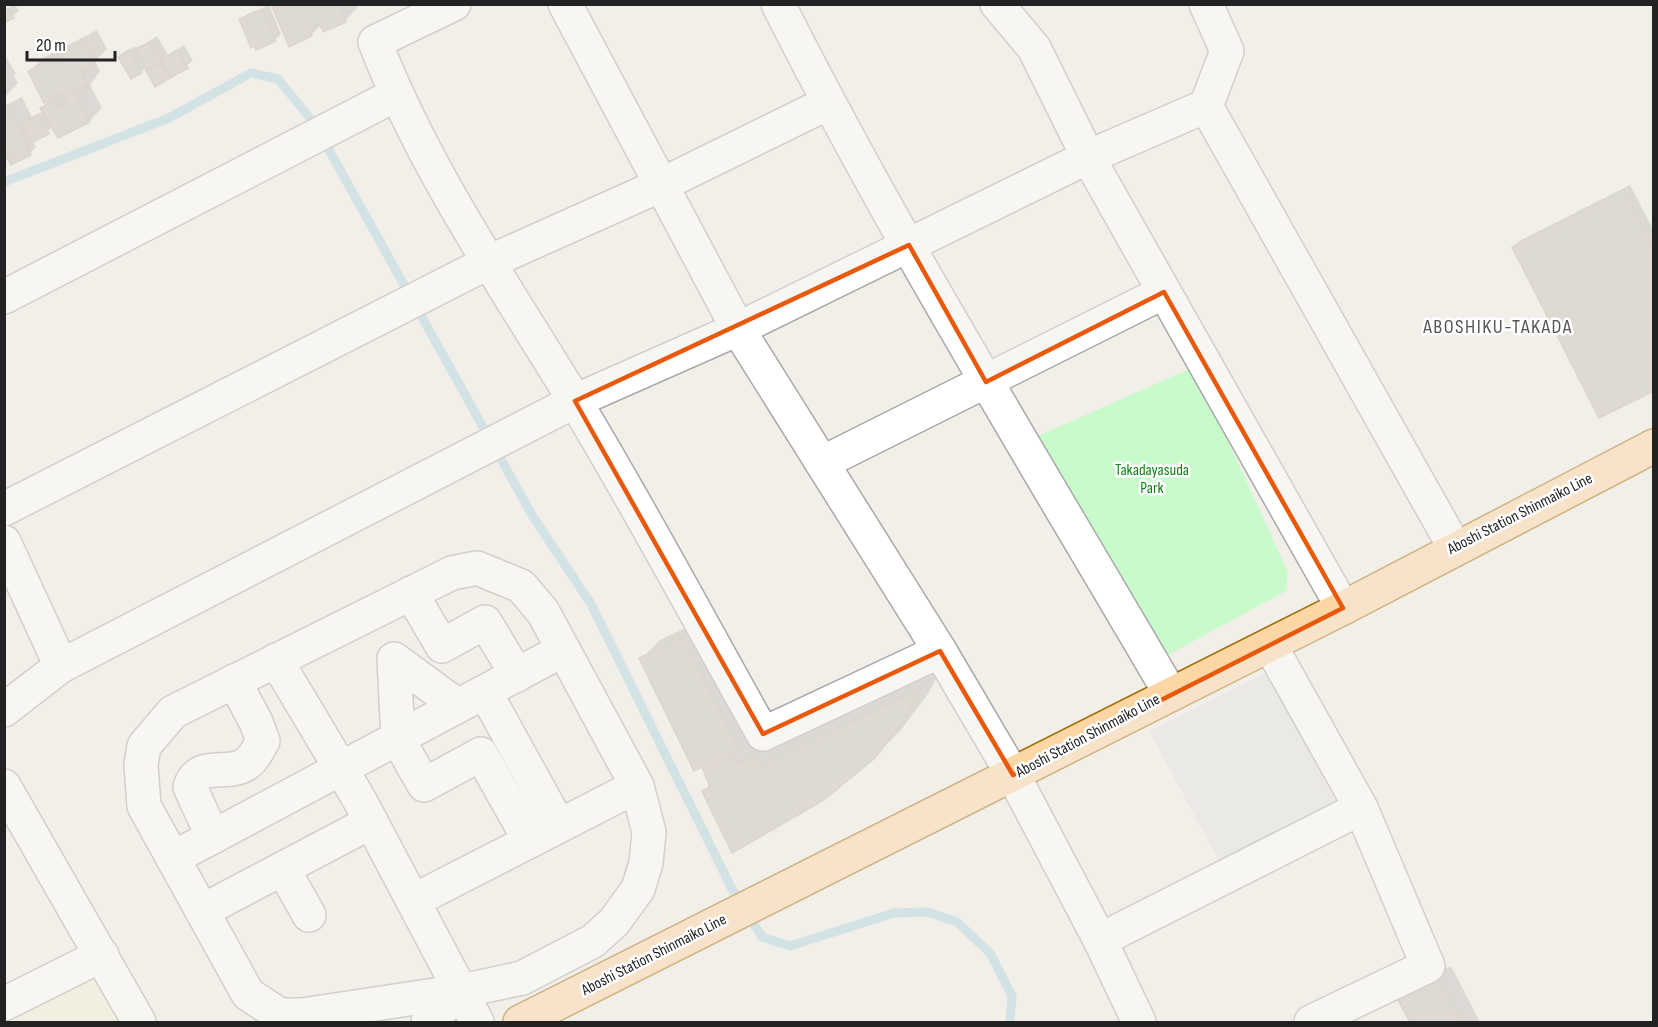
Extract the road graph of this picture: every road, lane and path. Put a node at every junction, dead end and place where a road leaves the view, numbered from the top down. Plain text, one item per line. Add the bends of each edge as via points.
1 (454, 4) edge
2 (565, 4) edge
3 (778, 4) edge
4 (997, 4) edge
5 (1206, 4) edge
6 (396, 95) junction
7 (828, 103) junction
8 (1206, 106) junction
9 (1088, 157) junction
10 (661, 185) junction
11 (909, 244) junction
12 (489, 262) junction
13 (1164, 292) junction
14 (4, 297) edge
15 (738, 329) junction
16 (986, 382) junction
17 (575, 401) junction
18 (1653, 446) edge
19 (822, 464) junction
20 (4, 509) edge
21 (4, 542) edge
22 (1455, 548) junction
23 (411, 593) junction
24 (1343, 608) junction
25 (1270, 645) junction
26 (563, 650) junction
27 (940, 651) junction
28 (276, 660) junction
29 (62, 666) junction
30 (517, 675) junction
31 (234, 681) junction
32 (1170, 693) junction
33 (472, 699) junction
34 (4, 710) edge
35 (398, 738) junction
36 (341, 769) junction
37 (1013, 775) junction
38 (4, 786) edge
39 (637, 786) junction
40 (1361, 808) junction
41 (371, 822) junction
42 (559, 826) junction
43 (213, 837) junction
44 (530, 841) junction
45 (173, 858) junction
46 (283, 869) junction
47 (413, 901) junction
48 (202, 911) junction
49 (309, 915) dead end
50 (1100, 940) junction
51 (102, 955) junction
52 (461, 991) junction
53 (4, 1004) edge
54 (268, 1015) edge
55 (139, 1023) edge
56 (428, 1023) edge
57 (477, 1023) edge
58 (520, 1023) edge
59 (1139, 1023) edge
60 (1311, 1023) edge

1 - 6 street via 375,42
2 - 10 street
3 - 7 street
4 - 9 street via 1034,48
5 - 8 street via 1227,51
6 - 12 street
6 - 14 street
7 - 10 street
7 - 11 street
8 - 9 street
8 - 22 street
9 - 11 street
9 - 13 street
10 - 12 street
10 - 15 street
11 - 15 street
11 - 16 street
12 - 17 street
12 - 20 street
13 - 16 street
13 - 24 street
15 - 17 street
15 - 19 street
16 - 19 street
16 - 32 street
17 - 27 street via 763,734
17 - 29 street
18 - 22 main road, Aboshi Station Shinmaiko Line
19 - 27 street
21 - 29 street
22 - 24 main road, Aboshi Station Shinmaiko Line
23 - 26 street via 461,571 477,568 499,576 521,586 543,612
23 - 28 street
23 - 30 street via 442,646 485,622
24 - 25 main road, Aboshi Station Shinmaiko Line
25 - 32 main road, Aboshi Station Shinmaiko Line
25 - 40 street
26 - 30 street
26 - 39 street
27 - 37 street
28 - 31 street
28 - 36 street
29 - 34 street
30 - 33 street
31 - 43 street via 263,741 247,763 237,768 199,772 193,779 190,787
31 - 45 street via 173,712 144,746 144,806
32 - 37 main road, Aboshi Station Shinmaiko Line
33 - 35 street
33 - 35 street via 394,659
33 - 42 street
35 - 36 street
35 - 44 street via 424,785 482,753
36 - 41 street
36 - 43 street
37 - 50 street
37 - 58 main road, Aboshi Station Shinmaiko Line
38 - 51 street
39 - 42 street
39 - 52 street via 649,832 646,863 638,889 614,922 593,941 522,978
40 - 50 street
40 - 60 street via 1428,966
41 - 46 street
41 - 47 street
42 - 44 street
43 - 45 street
44 - 47 street
45 - 48 street
46 - 48 street
46 - 49 street
47 - 52 street
48 - 54 street via 248,994
50 - 59 street
51 - 53 street
51 - 55 street
52 - 54 street via 302,1015
52 - 56 street
52 - 57 street

